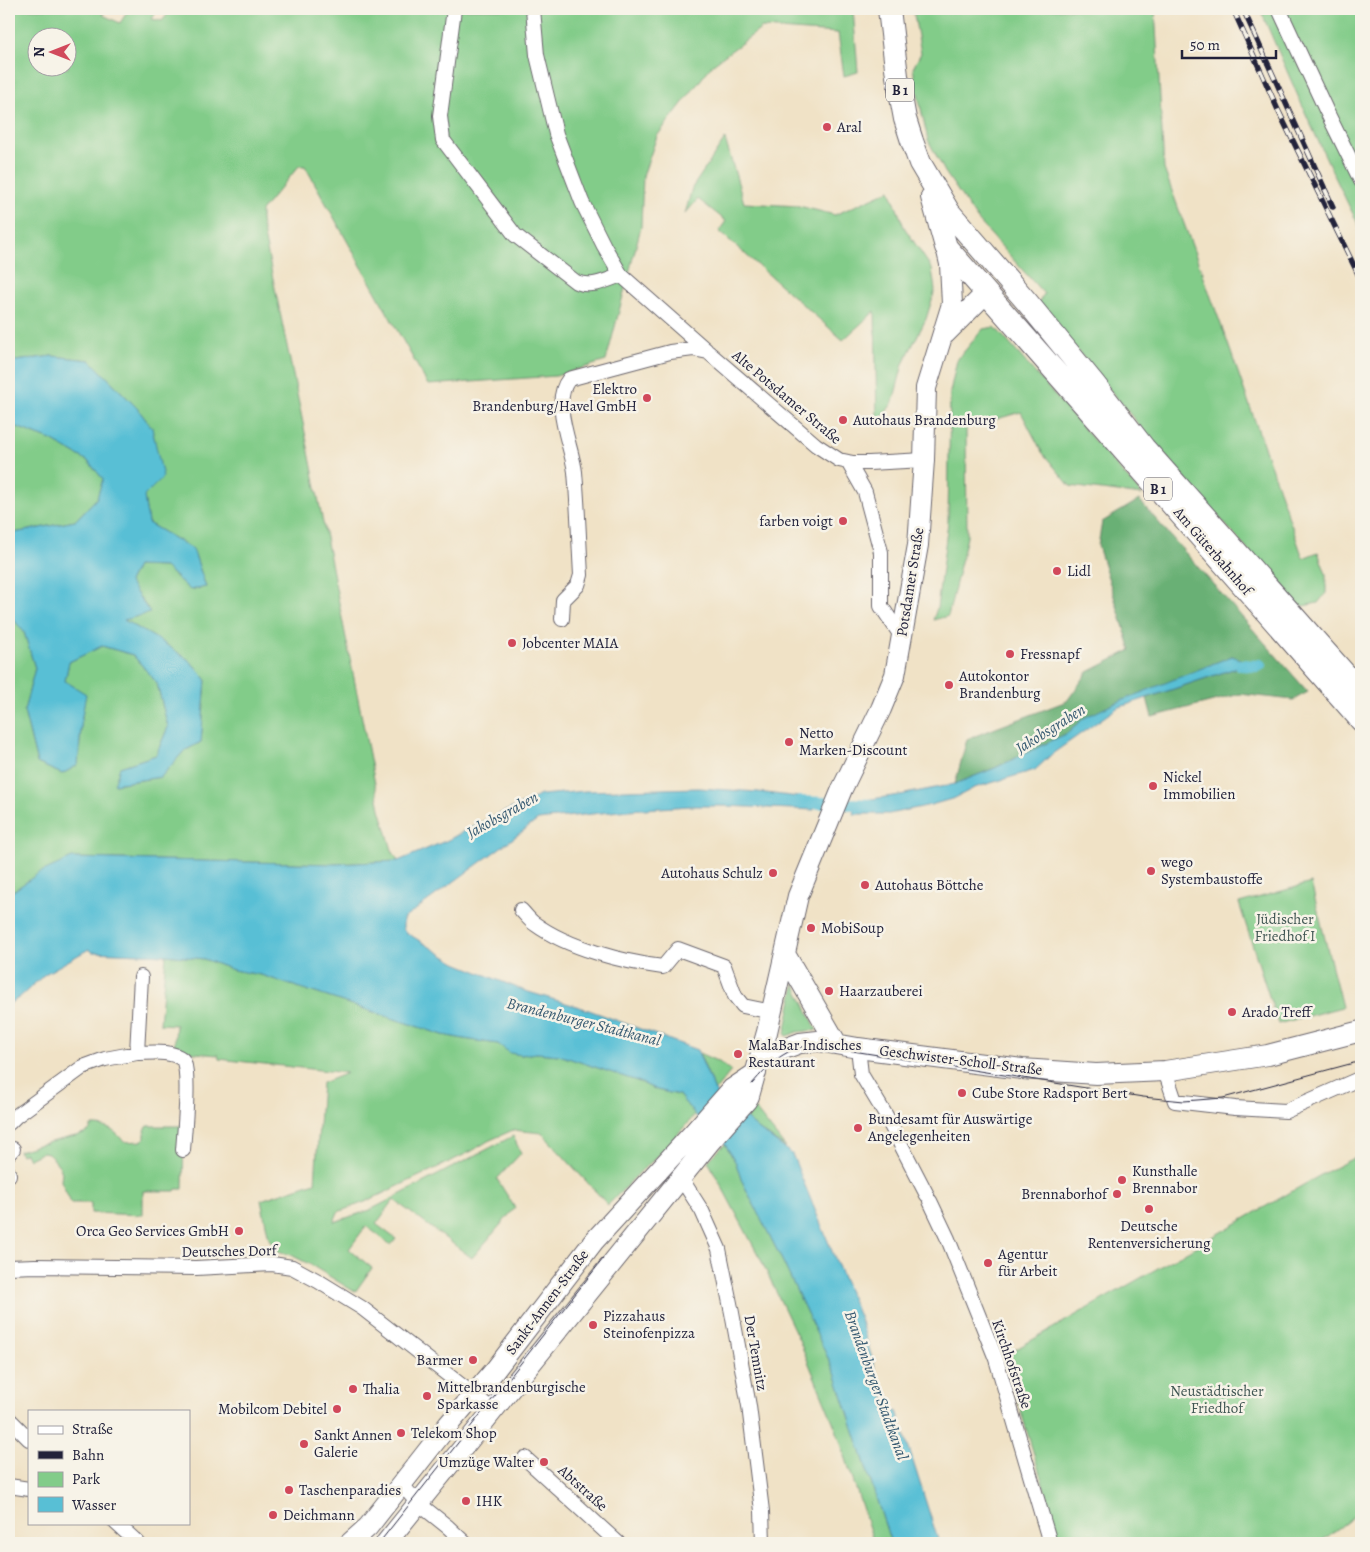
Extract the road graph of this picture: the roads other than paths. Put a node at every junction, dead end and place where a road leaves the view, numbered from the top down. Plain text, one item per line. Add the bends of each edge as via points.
1 (454, 9) edge
2 (533, 9) edge
3 (889, 9) edge
4 (1279, 9) edge
5 (923, 168) junction
6 (1361, 181) edge
7 (946, 248) junction
8 (621, 274) junction
9 (1003, 276) junction
10 (986, 293) junction
11 (940, 339) junction
12 (708, 352) junction
13 (924, 460) junction
14 (848, 462) junction
15 (562, 618) dead end
16 (902, 638) junction
17 (1306, 644) junction
18 (1361, 692) edge
19 (1361, 720) edge
20 (522, 910) dead end
21 (785, 954) junction
22 (141, 976) dead end
23 (772, 1012) junction
24 (1361, 1031) edge
25 (837, 1044) junction
26 (858, 1048) junction
27 (137, 1052) junction
28 (758, 1065) junction
29 (1165, 1071) junction
30 (1361, 1078) edge
31 (9, 1123) edge
32 (702, 1137) junction
33 (183, 1150) dead end
34 (681, 1178) junction
35 (9, 1267) edge
36 (475, 1394) junction
37 (494, 1410) junction
38 (9, 1419) edge
39 (28, 1438) edge
40 (525, 1458) dead end
41 (401, 1484) junction
42 (9, 1486) edge
43 (28, 1489) edge
44 (418, 1504) junction
45 (117, 1524) edge
46 (138, 1543) edge
47 (350, 1543) edge
48 (386, 1543) edge
49 (465, 1543) edge
50 (618, 1543) edge
51 (763, 1543) edge
52 (1050, 1543) edge

1 - 8 street via 440,116 443,140 515,235 568,276 586,286
2 - 8 street, Alte Potsdamer Straße via 537,55 556,134 582,202
3 - 5 main road, B 1 via 905,119
4 - 6 street
5 - 7 main road, B 1
5 - 9 main road, B 1 via 949,212
7 - 10 main road, B 1
7 - 11 street via 952,304
8 - 12 street, Alte Potsdamer Straße
9 - 10 main road
9 - 17 main road, Am Güterbahnhof
10 - 11 street, Potsdamer Straße
10 - 17 main road, Am Güterbahnhof / B 1
11 - 13 street, Potsdamer Straße via 926,388
12 - 14 street, Alte Potsdamer Straße via 816,445
12 - 15 street, Alte Potsdamer Straße via 693,349 670,352 569,379 564,385 562,402 566,435 575,469 580,575 578,585 564,600
13 - 14 street, Alte Potsdamer Straße
13 - 16 street, Potsdamer Straße via 918,545
14 - 16 street, Alte Potsdamer Straße via 865,492 881,552 881,606
16 - 21 street, Potsdamer Straße via 895,675 842,789 798,896
17 - 18 main road, Am Güterbahnhof
17 - 19 main road, Am Güterbahnhof / B 1
20 - 23 street via 534,924 566,942 636,964 663,967 678,949 724,966 735,996 743,1006
21 - 23 street, Potsdamer Straße
21 - 25 street
22 - 27 street
23 - 28 street, Potsdamer Straße
24 - 29 street, Geschwister-Scholl-Straße via 1268,1055
25 - 26 street, Geschwister-Scholl-Straße
25 - 28 street, Geschwister-Scholl-Straße via 808,1041
26 - 29 street, Geschwister-Scholl-Straße via 1022,1069 1096,1074
26 - 52 street, Kirchhofstraße via 861,1074 885,1114 948,1239 996,1359
27 - 31 street via 105,1058 83,1067
27 - 33 street via 173,1055 184,1061 187,1084
28 - 32 street, Sankt-Annen-Straße via 739,1095
29 - 30 street via 1175,1102 1286,1111
32 - 34 street, Sankt-Annen-Straße
32 - 36 street, Sankt-Annen-Straße via 594,1240
34 - 37 street, Sankt-Annen-Straße
34 - 51 street, Der Temnitz via 702,1211 719,1249 749,1406
35 - 36 street, Deutsches Dorf via 196,1268 267,1264 292,1267 362,1308
36 - 37 street, Deutsches Dorf
36 - 41 street, Sankt-Annen-Straße
37 - 44 street, Sankt-Annen-Straße
38 - 39 street
40 - 50 street, Abtstraße
41 - 44 street
41 - 47 street, Sankt-Annen-Straße via 368,1527
42 - 43 street
44 - 48 street, Sankt-Annen-Straße
44 - 49 street
45 - 46 street

